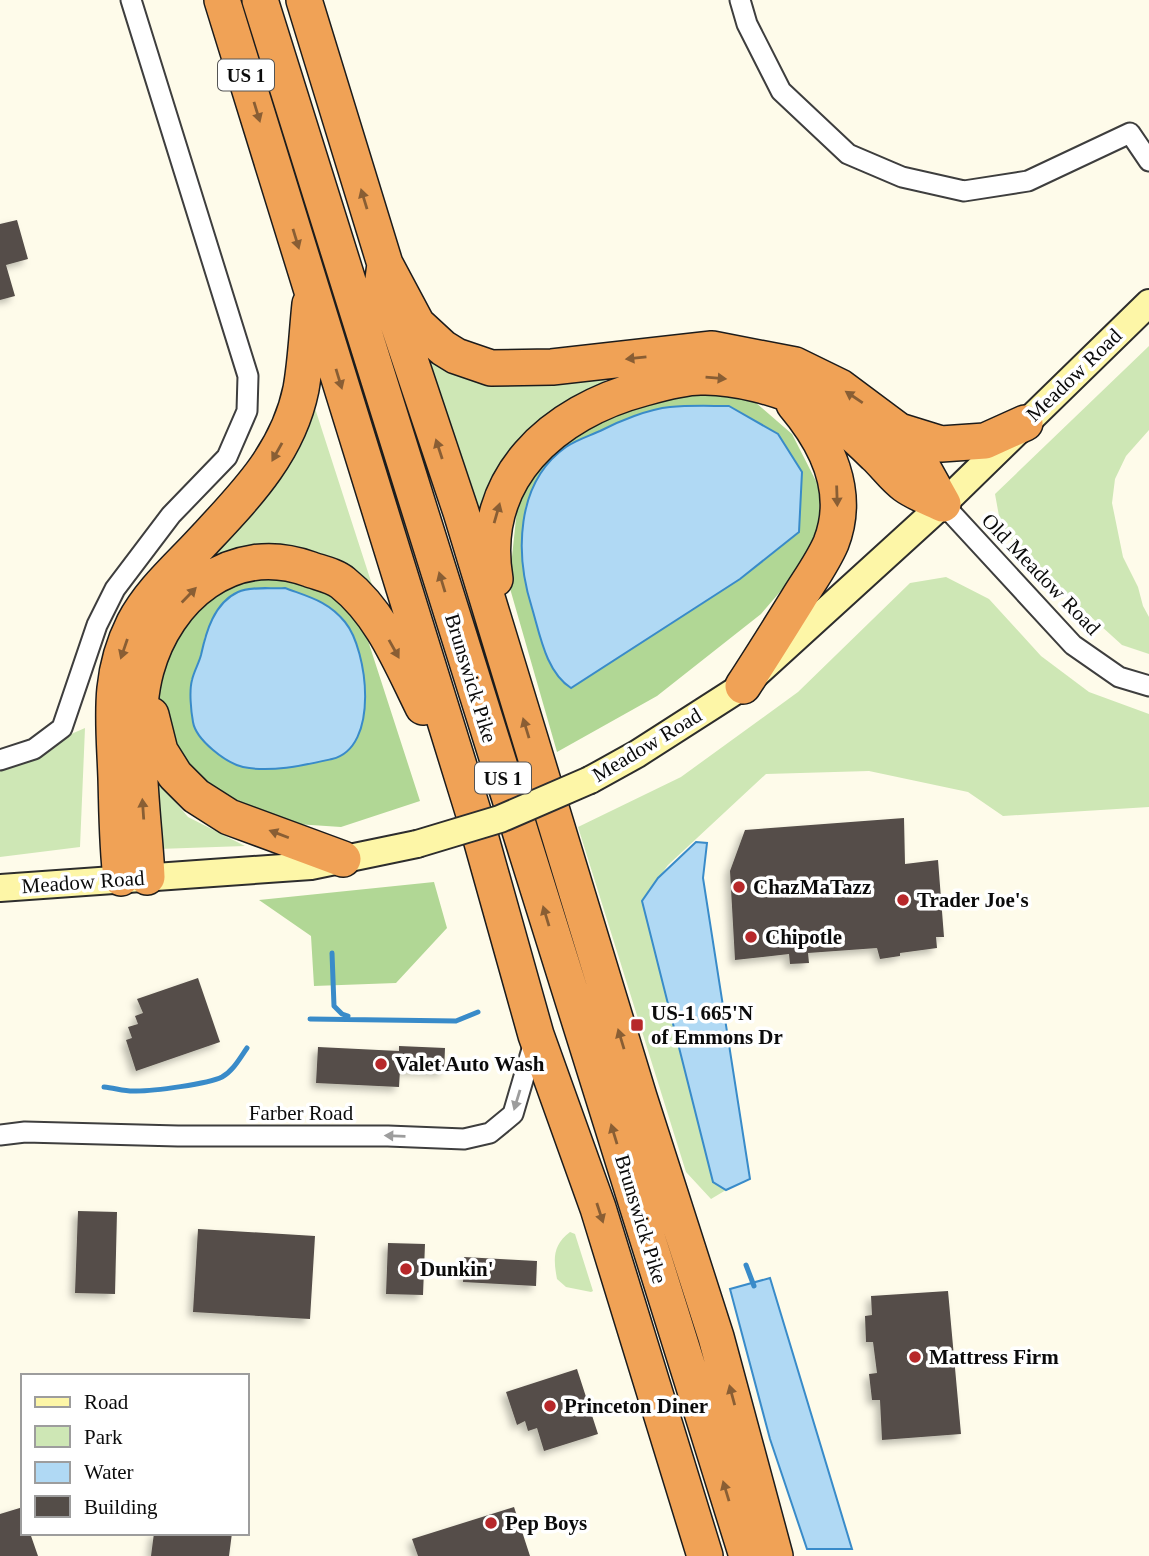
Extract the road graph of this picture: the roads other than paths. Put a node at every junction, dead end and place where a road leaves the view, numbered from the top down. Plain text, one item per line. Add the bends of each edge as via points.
1 (131, 0) edge
2 (222, 0) edge
3 (260, 0) edge
4 (304, 0) edge
5 (740, 0) edge
6 (1149, 161) edge
7 (384, 264) junction
8 (312, 290) junction
9 (1149, 303) edge
10 (785, 394) junction
11 (1025, 423) junction
12 (898, 431) junction
13 (943, 504) junction
14 (145, 672) junction
15 (511, 677) junction
16 (743, 686) junction
17 (1149, 687) edge
18 (0, 760) edge
19 (476, 821) junction
20 (343, 859) junction
21 (134, 878) junction
22 (0, 888) edge
23 (537, 1035) junction
24 (0, 1135) edge
25 (705, 1556) edge
26 (747, 1556) edge
27 (775, 1556) edge

1 - 18 street via 248,376 247,411 227,457 171,515 116,589 97,625 62,729 34,749
2 -> 8 highway, Brunswick Pike / US 1
26 -> 3 highway, Brunswick Pike / US 1
7 -> 4 highway
5 - 6 street via 781,91 848,154 902,177 964,191 1028,181 1130,133
12 -> 7 highway via 840,387 794,366 712,349 552,367 491,368 456,356 417,324
15 -> 7 highway via 383,279
8 -> 19 highway, Brunswick Pike / US 1
8 -> 21 highway via 301,388 281,445 251,489 148,600 134,622 116,675 112,718 116,833
9 - 11 street, Meadow Road
10 - 13 highway via 809,403 847,430 904,485
15 -> 10 highway via 491,557 494,522 502,496 525,460 552,432 579,412 619,394 658,384 701,377 743,381
10 -> 16 highway via 828,452 836,480 836,527 814,573
11 - 12 highway via 985,441 941,444
11 - 13 street, Meadow Road
12 - 13 highway
13 - 16 street, Meadow Road
13 - 17 street, Old Meadow Road via 1073,645 1119,677
14 -> 19 highway via 172,613 196,587 225,572 259,560 276,561 341,580 371,609 398,656
20 -> 14 highway via 229,817 196,796 160,751
21 -> 14 highway via 138,730
27 -> 15 highway via 716,1337
16 - 20 street, Meadow Road, bridge via 590,780 500,819 417,844
19 - 23 highway, Brunswick Pike / US 1
20 - 21 street, Meadow Road via 311,866
21 - 22 street, Meadow Road
23 -> 24 street, Farber Road via 513,1114 490,1133 464,1139
23 -> 25 highway, Brunswick Pike / US 1 via 598,1208

